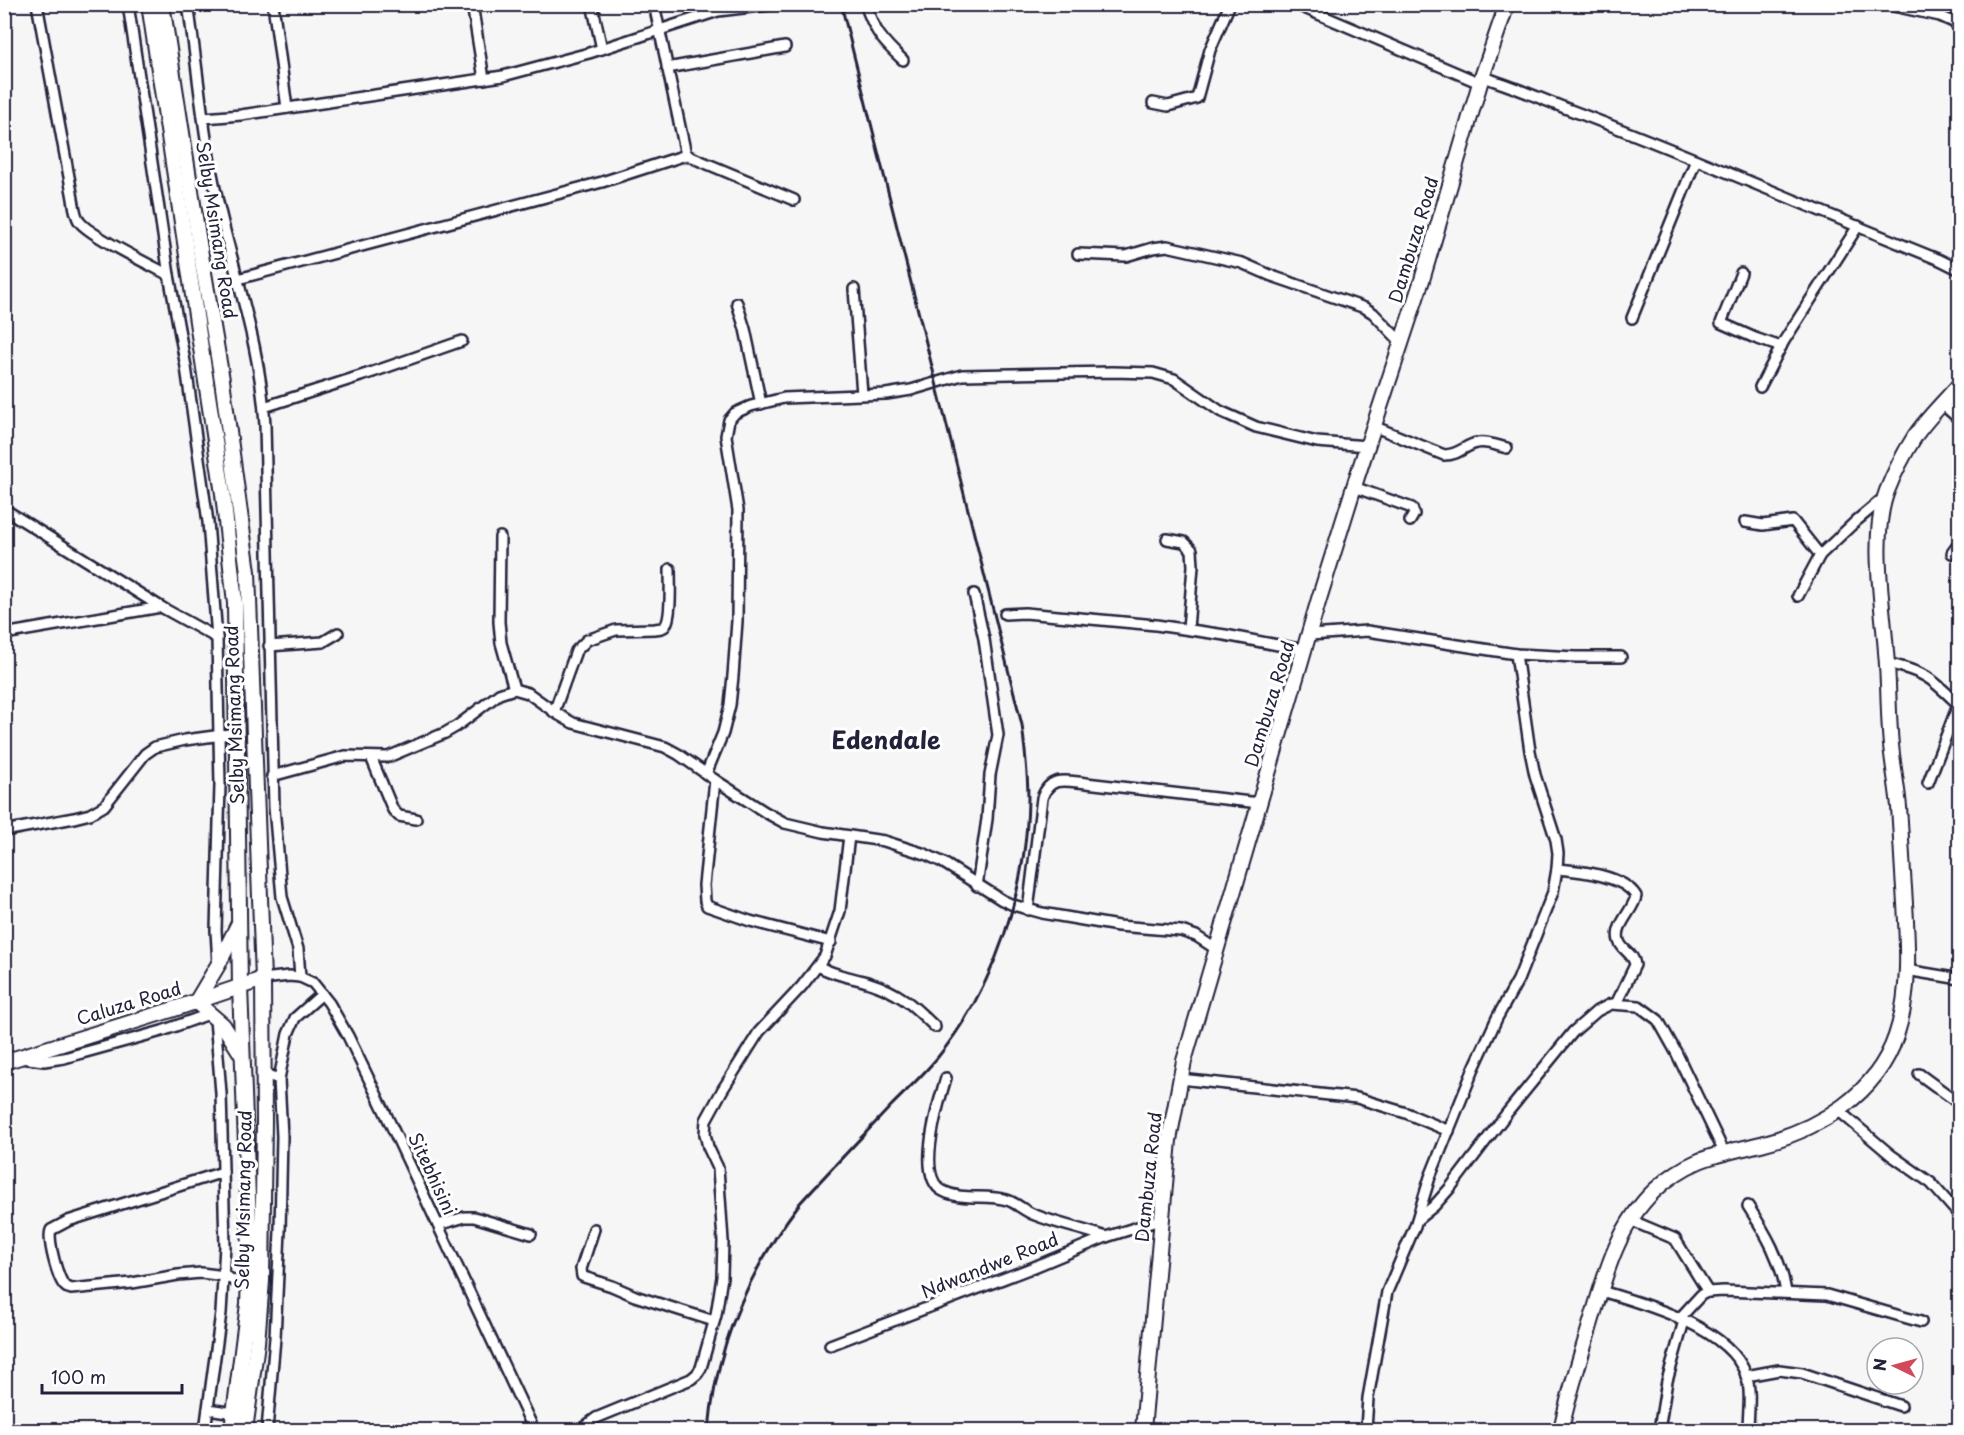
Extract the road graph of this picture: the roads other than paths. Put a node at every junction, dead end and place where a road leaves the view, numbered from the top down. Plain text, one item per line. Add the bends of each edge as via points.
1 (37, 4) edge
2 (128, 4) edge
3 (149, 4) edge
4 (162, 4) edge
5 (188, 4) edge
6 (273, 4) edge
7 (472, 4) edge
8 (592, 4) edge
9 (654, 4) edge
10 (865, 4) edge
11 (1230, 4) edge
12 (1295, 4) edge
13 (1507, 4) edge
14 (1884, 4) edge
15 (769, 5) edge
16 (1959, 25) edge
17 (659, 30) junction
18 (785, 47) dead end
19 (602, 49) junction
20 (903, 60) dead end
21 (667, 68) junction
22 (484, 79) junction
23 (1481, 80) junction
24 (1153, 103) dead end
25 (286, 108) junction
26 (204, 118) junction
27 (686, 155) junction
28 (1696, 160) junction
29 (794, 200) dead end
30 (1858, 226) junction
31 (1078, 254) dead end
32 (1959, 270) edge
33 (1741, 273) dead end
34 (169, 275) junction
35 (238, 279) junction
36 (854, 290) dead end
37 (737, 303) dead end
38 (1632, 318) dead end
39 (462, 341) dead end
40 (1401, 342) junction
41 (1781, 347) junction
42 (1959, 384) edge
43 (1760, 387) dead end
44 (862, 394) junction
45 (761, 404) junction
46 (1942, 404) junction
47 (264, 407) junction
48 (1959, 420) edge
49 (1373, 426) junction
50 (1367, 446) junction
51 (1507, 448) dead end
52 (1354, 487) junction
53 (1886, 496) junction
54 (4, 509) edge
55 (1410, 521) dead end
56 (1745, 522) dead end
57 (500, 537) dead end
58 (1167, 539) dead end
59 (1959, 542) edge
60 (1952, 553) dead end
61 (1820, 555) junction
62 (670, 569) dead end
63 (974, 594) dead end
64 (1798, 596) dead end
65 (161, 607) junction
66 (1005, 614) dead end
67 (1188, 629) junction
68 (338, 633) dead end
69 (4, 634) edge
70 (1310, 635) junction
71 (217, 638) junction
72 (270, 646) junction
73 (1304, 650) junction
74 (1516, 654) junction
75 (1621, 657) dead end
76 (1887, 663) junction
77 (514, 689) junction
78 (1958, 705) edge
79 (554, 712) junction
80 (237, 733) junction
81 (219, 736) junction
82 (371, 757) junction
83 (706, 774) junction
84 (272, 776) junction
85 (715, 780) junction
86 (1928, 783) dead end
87 (1259, 803) junction
88 (416, 819) dead end
89 (4, 831) edge
90 (849, 836) junction
91 (1557, 869) junction
92 (977, 886) junction
93 (1028, 910) junction
94 (239, 923) junction
95 (831, 942) junction
96 (1216, 949) junction
97 (218, 964) junction
98 (818, 966) junction
99 (1906, 970) junction
100 (300, 977) junction
101 (263, 979) junction
102 (1959, 980) edge
103 (240, 987) junction
104 (322, 994) junction
105 (196, 1002) junction
106 (1616, 1004) junction
107 (212, 1017) junction
108 (935, 1028) dead end
109 (19, 1057) junction
110 (243, 1057) junction
111 (4, 1062) edge
112 (264, 1074) junction
113 (1919, 1074) dead end
114 (279, 1078) junction
115 (946, 1078) dead end
116 (1180, 1079) junction
117 (1959, 1104) edge
118 (1839, 1111) junction
119 (1449, 1131) junction
120 (1724, 1152) junction
121 (223, 1173) junction
122 (1748, 1206) dead end
123 (1959, 1216) edge
124 (1163, 1219) junction
125 (1416, 1220) junction
126 (1630, 1220) junction
127 (438, 1225) junction
128 (594, 1229) dead end
129 (531, 1234) dead end
130 (1106, 1237) junction
131 (225, 1276) junction
132 (249, 1288) junction
133 (1601, 1290) junction
134 (1708, 1292) junction
135 (1786, 1292) junction
136 (1682, 1320) junction
137 (714, 1321) junction
138 (1921, 1322) dead end
139 (830, 1345) dead end
140 (1746, 1376) junction
141 (1901, 1406) dead end
142 (208, 1409) junction
143 (234, 1413) junction
144 (205, 1431) edge
145 (232, 1431) edge
146 (245, 1431) edge
147 (267, 1431) edge
148 (534, 1431) edge
149 (580, 1431) edge
150 (1143, 1431) edge
151 (1366, 1431) edge
152 (1561, 1431) edge
153 (1659, 1431) edge
154 (1748, 1431) edge

1 - 34 street via 79,221
2 - 34 street
3 - 80 main road, Selby Msimang Road via 232,565
4 - 101 main road, Selby Msimang Road via 222,380 248,572
5 - 26 street
6 - 25 street
7 - 22 street
8 - 19 street
9 - 17 street
10 - 20 street via 883,42
11 - 24 street via 1210,50 1197,98 1168,106
12 - 23 street
13 - 23 main road, Dambuza Road
14 - 16 street via 1940,16
15 - 17 street via 726,9
17 - 19 street
17 - 21 street
18 - 21 street
19 - 22 street
21 - 27 street
22 - 25 street
23 - 28 street via 1510,85
23 - 40 main road, Dambuza Road
25 - 26 street
26 - 35 street via 211,170
27 - 29 street
27 - 35 street via 602,183
28 - 30 street
28 - 38 street
30 - 32 street
30 - 41 street
31 - 40 street via 1126,256 1161,246 1242,263 1365,308
33 - 41 street via 1721,322
34 - 71 street via 200,456
35 - 47 street via 259,367
36 - 44 street
37 - 45 street
39 - 47 street
40 - 49 main road, Dambuza Road
41 - 43 street
42 - 46 main road
44 - 45 street via 784,398
44 - 50 street via 911,390 972,374 1153,373 1174,379 1220,411 1256,428 1317,442
45 - 83 street via 735,413 726,427 738,510 737,621 730,705
46 - 48 street
46 - 53 main road via 1916,436
47 - 72 street
49 - 50 main road, Dambuza Road
49 - 51 street via 1444,455 1453,455 1476,443
50 - 52 main road, Dambuza Road
52 - 55 street via 1412,508
52 - 70 main road, Dambuza Road
53 - 61 street
53 - 76 main road via 1879,555
54 - 65 street
56 - 61 street via 1763,525 1793,521
57 - 77 street via 499,622
58 - 67 street via 1184,542 1192,549
59 - 60 street
61 - 64 street
62 - 79 street via 666,624 655,629 616,630 587,640 576,651
63 - 92 street via 998,735
65 - 69 street
65 - 71 street
66 - 67 street
67 - 73 street
68 - 72 street via 323,642
70 - 73 main road, Dambuza Road
70 - 74 street via 1367,631
71 - 81 street
72 - 84 street
73 - 87 main road, Dambuza Road
74 - 75 street
74 - 91 street via 1535,775 1556,840
76 - 78 street via 1929,677
76 - 99 main road via 1908,942
77 - 79 street via 528,693
77 - 82 street via 499,694 444,733 388,757
78 - 86 street
79 - 83 street via 592,729 665,747
80 - 81 street
80 - 94 main road, Selby Msimang Road
81 - 89 street via 155,747 104,806 90,814
81 - 97 street
82 - 84 street via 345,756
82 - 88 street via 393,810 399,816
83 - 85 street
84 - 100 street via 282,897 298,949
85 - 90 street via 785,823
85 - 95 street via 704,885 707,906
87 - 93 street via 1054,782 1042,798
87 - 96 main road, Dambuza Road
90 - 92 street via 925,854
90 - 95 street via 840,912
91 - 106 street via 1614,880 1636,896 1619,934 1621,945 1634,958 1635,965
91 - 119 street via 1550,903
92 - 93 street
93 - 96 street via 1118,926 1181,931
94 - 97 main road
94 - 103 main road, Selby Msimang Road
95 - 98 street
96 - 116 main road, Dambuza Road
97 - 105 main road
98 - 108 street via 900,995
98 - 137 street via 759,1032 706,1120 708,1147 718,1168 723,1241 722,1277
99 - 102 street
99 - 118 main road via 1905,1000 1888,1056 1863,1089
100 - 101 street
100 - 104 street, Sitebhisini via 313,983
101 - 103 main road, Caluza Road
101 - 112 main road, Selby Msimang Road
103 - 105 main road, Caluza Road
103 - 110 main road, Selby Msimang Road
104 - 114 street via 295,1018
104 - 127 street, Sitebhisini via 352,1046
105 - 107 main road
105 - 109 main road, Caluza Road
106 - 120 street via 1639,1006 1658,1020
106 - 125 street via 1597,1011 1573,1032 1450,1188
107 - 109 street via 64,1058 31,1061
107 - 110 main road via 228,1032
107 - 121 street via 220,1084
109 - 111 main road, Caluza Road
110 - 132 main road, Selby Msimang Road
112 - 114 street
112 - 146 main road, Selby Msimang Road via 261,1281
113 - 117 street
114 - 147 street via 280,1231
115 - 130 street via 931,1135 931,1170 936,1187 952,1194 1008,1200 1034,1215
116 - 119 street via 1357,1098
116 - 124 main road, Dambuza Road via 1169,1140
118 - 120 main road via 1804,1129
118 - 123 street via 1931,1184
119 - 125 street
120 - 126 main road via 1679,1171 1654,1191
121 - 131 street
121 - 131 street via 68,1221 51,1230 49,1239 63,1285 71,1289 178,1275
122 - 135 street via 1770,1240 1784,1274
124 - 130 street, Ndwandwe Road
124 - 150 main road, Dambuza Road
125 - 151 street via 1387,1292
126 - 133 main road
126 - 134 street via 1675,1239
127 - 129 street via 474,1217
127 - 148 street, Sitebhisini
128 - 137 street via 581,1269 584,1278
130 - 139 street, Ndwandwe Road
131 - 132 street
131 - 142 street
132 - 143 main road, Selby Msimang Road
133 - 136 street
133 - 152 main road
134 - 135 street
134 - 136 street via 1696,1300
135 - 138 street via 1827,1294
136 - 140 street via 1724,1346
136 - 153 street via 1666,1381
137 - 149 street via 697,1374 596,1418
140 - 141 street via 1779,1370 1802,1373
140 - 154 street
142 - 143 street
142 - 144 street
143 - 145 main road, Selby Msimang Road

